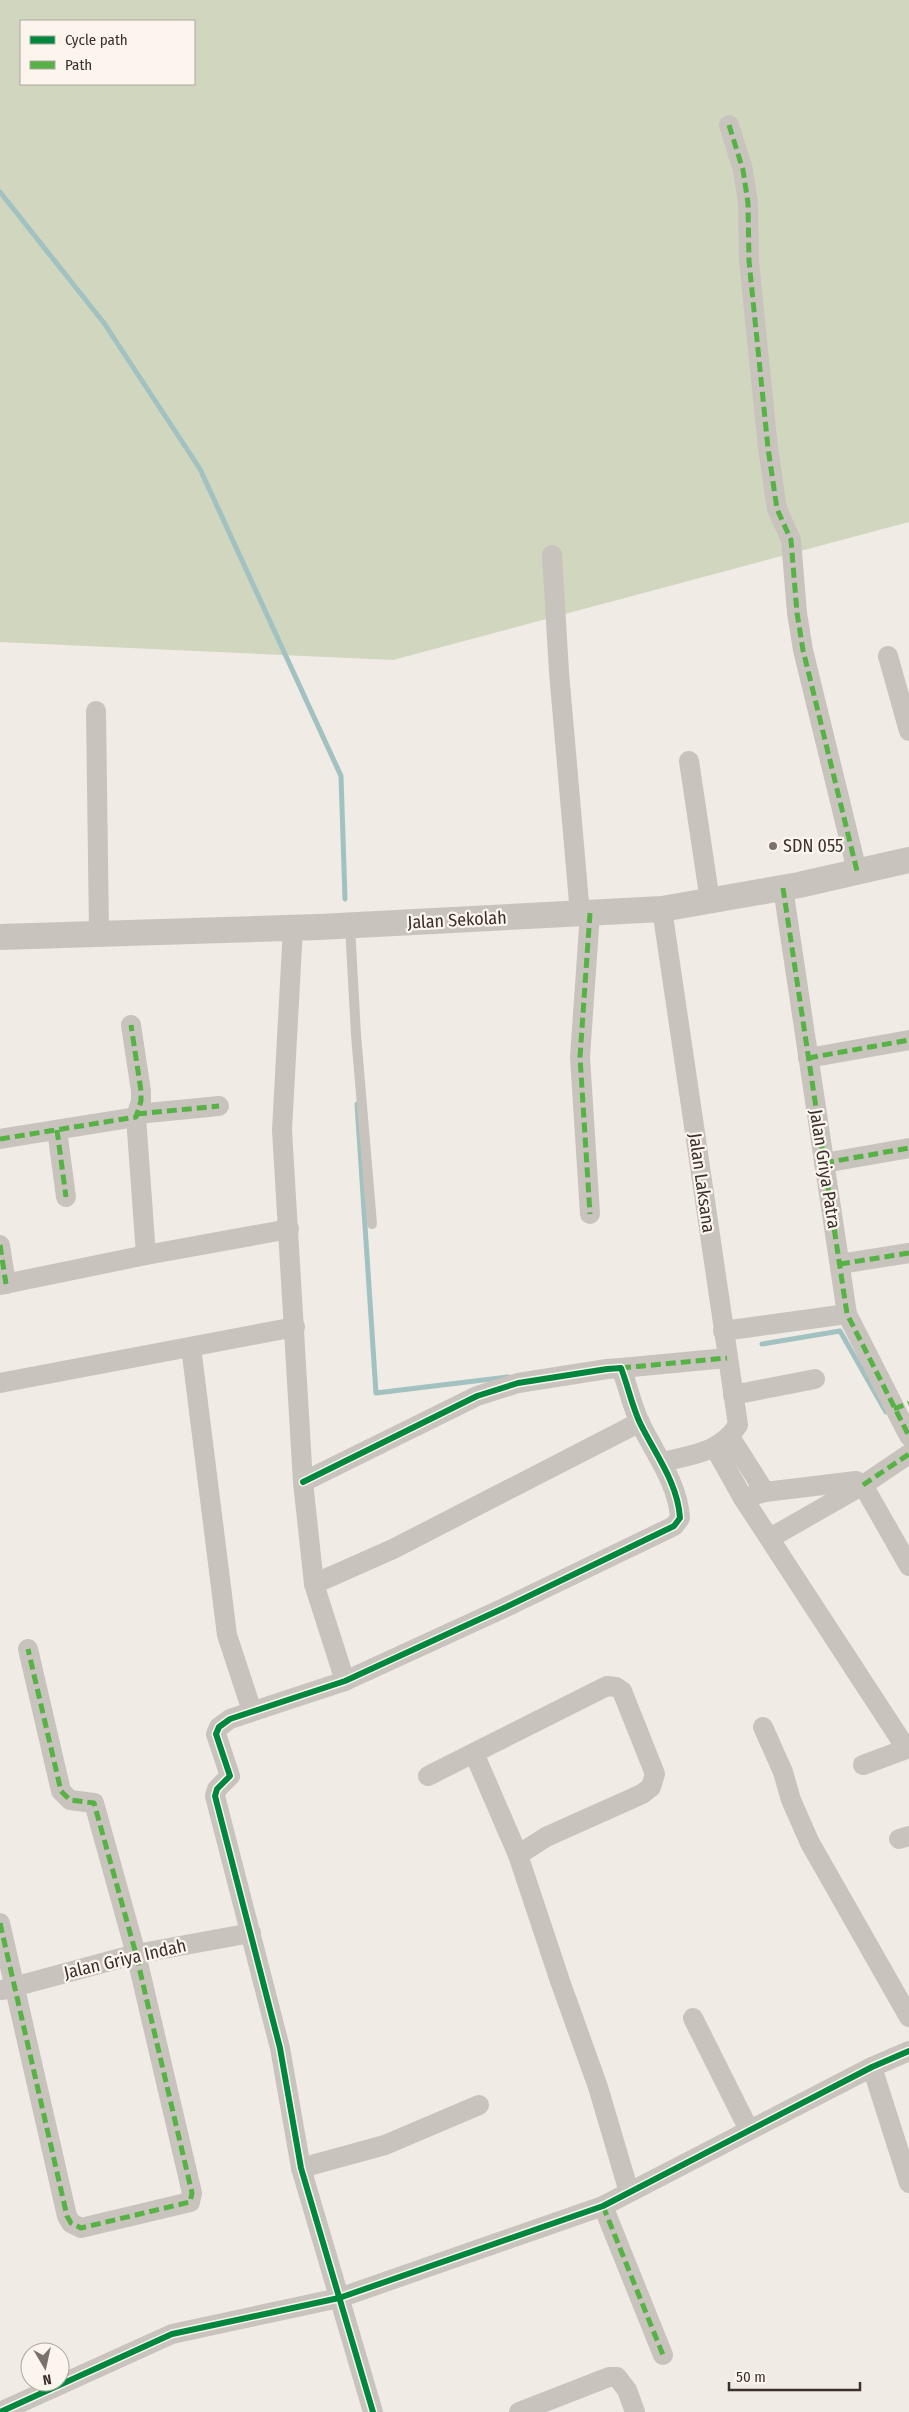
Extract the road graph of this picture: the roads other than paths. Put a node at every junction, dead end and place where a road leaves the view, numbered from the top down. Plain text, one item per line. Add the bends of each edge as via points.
1 (729, 125) dead end
2 (552, 555) dead end
3 (888, 656) dead end
4 (96, 711) dead end
5 (909, 732) edge
6 (689, 761) dead end
7 (909, 860) edge
8 (857, 871) junction
9 (783, 888) junction
10 (710, 901) junction
11 (662, 909) junction
12 (585, 913) junction
13 (347, 925) junction
14 (293, 928) junction
15 (99, 933) junction
16 (0, 937) edge
17 (131, 1025) dead end
18 (909, 1040) edge
19 (808, 1058) junction
20 (219, 1106) dead end
21 (136, 1115) junction
22 (57, 1130) junction
23 (0, 1139) edge
24 (909, 1148) edge
25 (824, 1163) junction
26 (66, 1197) dead end
27 (590, 1214) dead end
28 (372, 1224) dead end
29 (289, 1229) junction
30 (0, 1245) edge
31 (909, 1253) edge
32 (146, 1255) junction
33 (840, 1264) junction
34 (3, 1284) edge
35 (847, 1314) junction
36 (295, 1327) junction
37 (723, 1331) junction
38 (191, 1347) junction
39 (728, 1358) junction
40 (621, 1368) junction
41 (815, 1379) dead end
42 (0, 1383) edge
43 (733, 1395) junction
44 (902, 1406) edge
45 (640, 1422) junction
46 (909, 1436) edge
47 (722, 1443) junction
48 (907, 1455) edge
49 (663, 1462) junction
50 (303, 1482) junction
51 (864, 1485) junction
52 (765, 1492) junction
53 (742, 1498) junction
54 (770, 1538) junction
55 (909, 1566) edge
56 (314, 1584) junction
57 (28, 1649) dead end
58 (345, 1681) junction
59 (252, 1711) junction
60 (763, 1727) dead end
61 (908, 1748) edge
62 (474, 1753) junction
63 (863, 1765) dead end
64 (428, 1776) dead end
65 (518, 1855) junction
66 (0, 1923) edge
67 (251, 1933) junction
68 (136, 1954) junction
69 (6, 1988) edge
70 (909, 2017) edge
71 (693, 2018) dead end
72 (909, 2050) edge
73 (872, 2067) junction
74 (479, 2105) dead end
75 (749, 2130) junction
76 (301, 2168) junction
77 (909, 2183) edge
78 (629, 2192) junction
79 (603, 2206) junction
80 (339, 2298) junction
81 (663, 2355) dead end
82 (0, 2412) edge
83 (373, 2412) edge
84 (519, 2412) edge
85 (635, 2412) edge

1 - 8 street via 748,203 749,261 777,509 791,540 803,650
2 - 12 street via 559,672
3 - 5 street
4 - 15 street
6 - 10 street
7 - 8 street, Jalan Sekolah
8 - 9 street, Jalan Sekolah
9 - 10 street, Jalan Sekolah
9 - 19 street, Jalan Griya Patra
10 - 11 street, Jalan Sekolah
11 - 12 street, Jalan Sekolah
11 - 37 street, Jalan Laksana
12 - 13 street, Jalan Sekolah
12 - 27 street via 580,1057
13 - 14 street, Jalan Sekolah
13 - 28 lane
14 - 15 street, Jalan Sekolah
14 - 29 street via 282,1130
15 - 16 street, Jalan Sekolah
17 - 21 street via 141,1091
18 - 19 street
19 - 25 street, Jalan Griya Patra
20 - 21 street
21 - 22 street
21 - 32 street
22 - 23 street
22 - 26 street
24 - 25 street
25 - 33 street, Jalan Griya Patra
29 - 32 street
29 - 36 street
30 - 34 street
31 - 33 street
32 - 34 street
33 - 35 street, Jalan Griya Patra
35 - 37 street
35 - 44 street, Jalan Griya Patra
36 - 38 street
36 - 50 street
37 - 39 street, Jalan Laksana
38 - 42 street
38 - 59 street via 227,1635
39 - 40 street
39 - 43 street, Jalan Laksana
40 - 45 street
40 - 50 street via 518,1383 478,1396
41 - 43 street
43 - 47 street, Jalan Laksana via 738,1425
44 - 46 street, Jalan Griya Patra
45 - 49 street
45 - 56 street via 393,1549
47 - 49 street
47 - 52 street
47 - 53 street
48 - 51 street
49 - 58 street via 680,1506 680,1518 674,1526
50 - 56 street
51 - 52 street via 848,1481
51 - 54 street
51 - 55 street
52 - 53 street
53 - 54 street
54 - 61 street
56 - 58 street
57 - 68 street via 61,1791 70,1800 94,1802
58 - 59 street
59 - 67 street via 219,1727 216,1734 230,1776 217,1789 215,1796
60 - 70 street via 810,1843
61 - 63 street
62 - 64 street
62 - 65 street
62 - 65 street via 607,1686 622,1691 655,1774 651,1787 642,1794 546,1836
65 - 78 street via 598,2087
66 - 69 street
67 - 68 street, Jalan Griya Indah
67 - 76 street via 280,2048
68 - 69 street, Jalan Griya Indah
68 - 69 street via 192,2193 190,2202 182,2205 81,2228 71,2223
71 - 75 street
72 - 73 street
73 - 75 street
73 - 77 street
74 - 76 street via 386,2145
75 - 78 street
76 - 80 street
78 - 79 street
79 - 80 street
79 - 81 street
80 - 82 street via 172,2334
80 - 83 street
84 - 85 street via 609,2376 616,2377 627,2390

